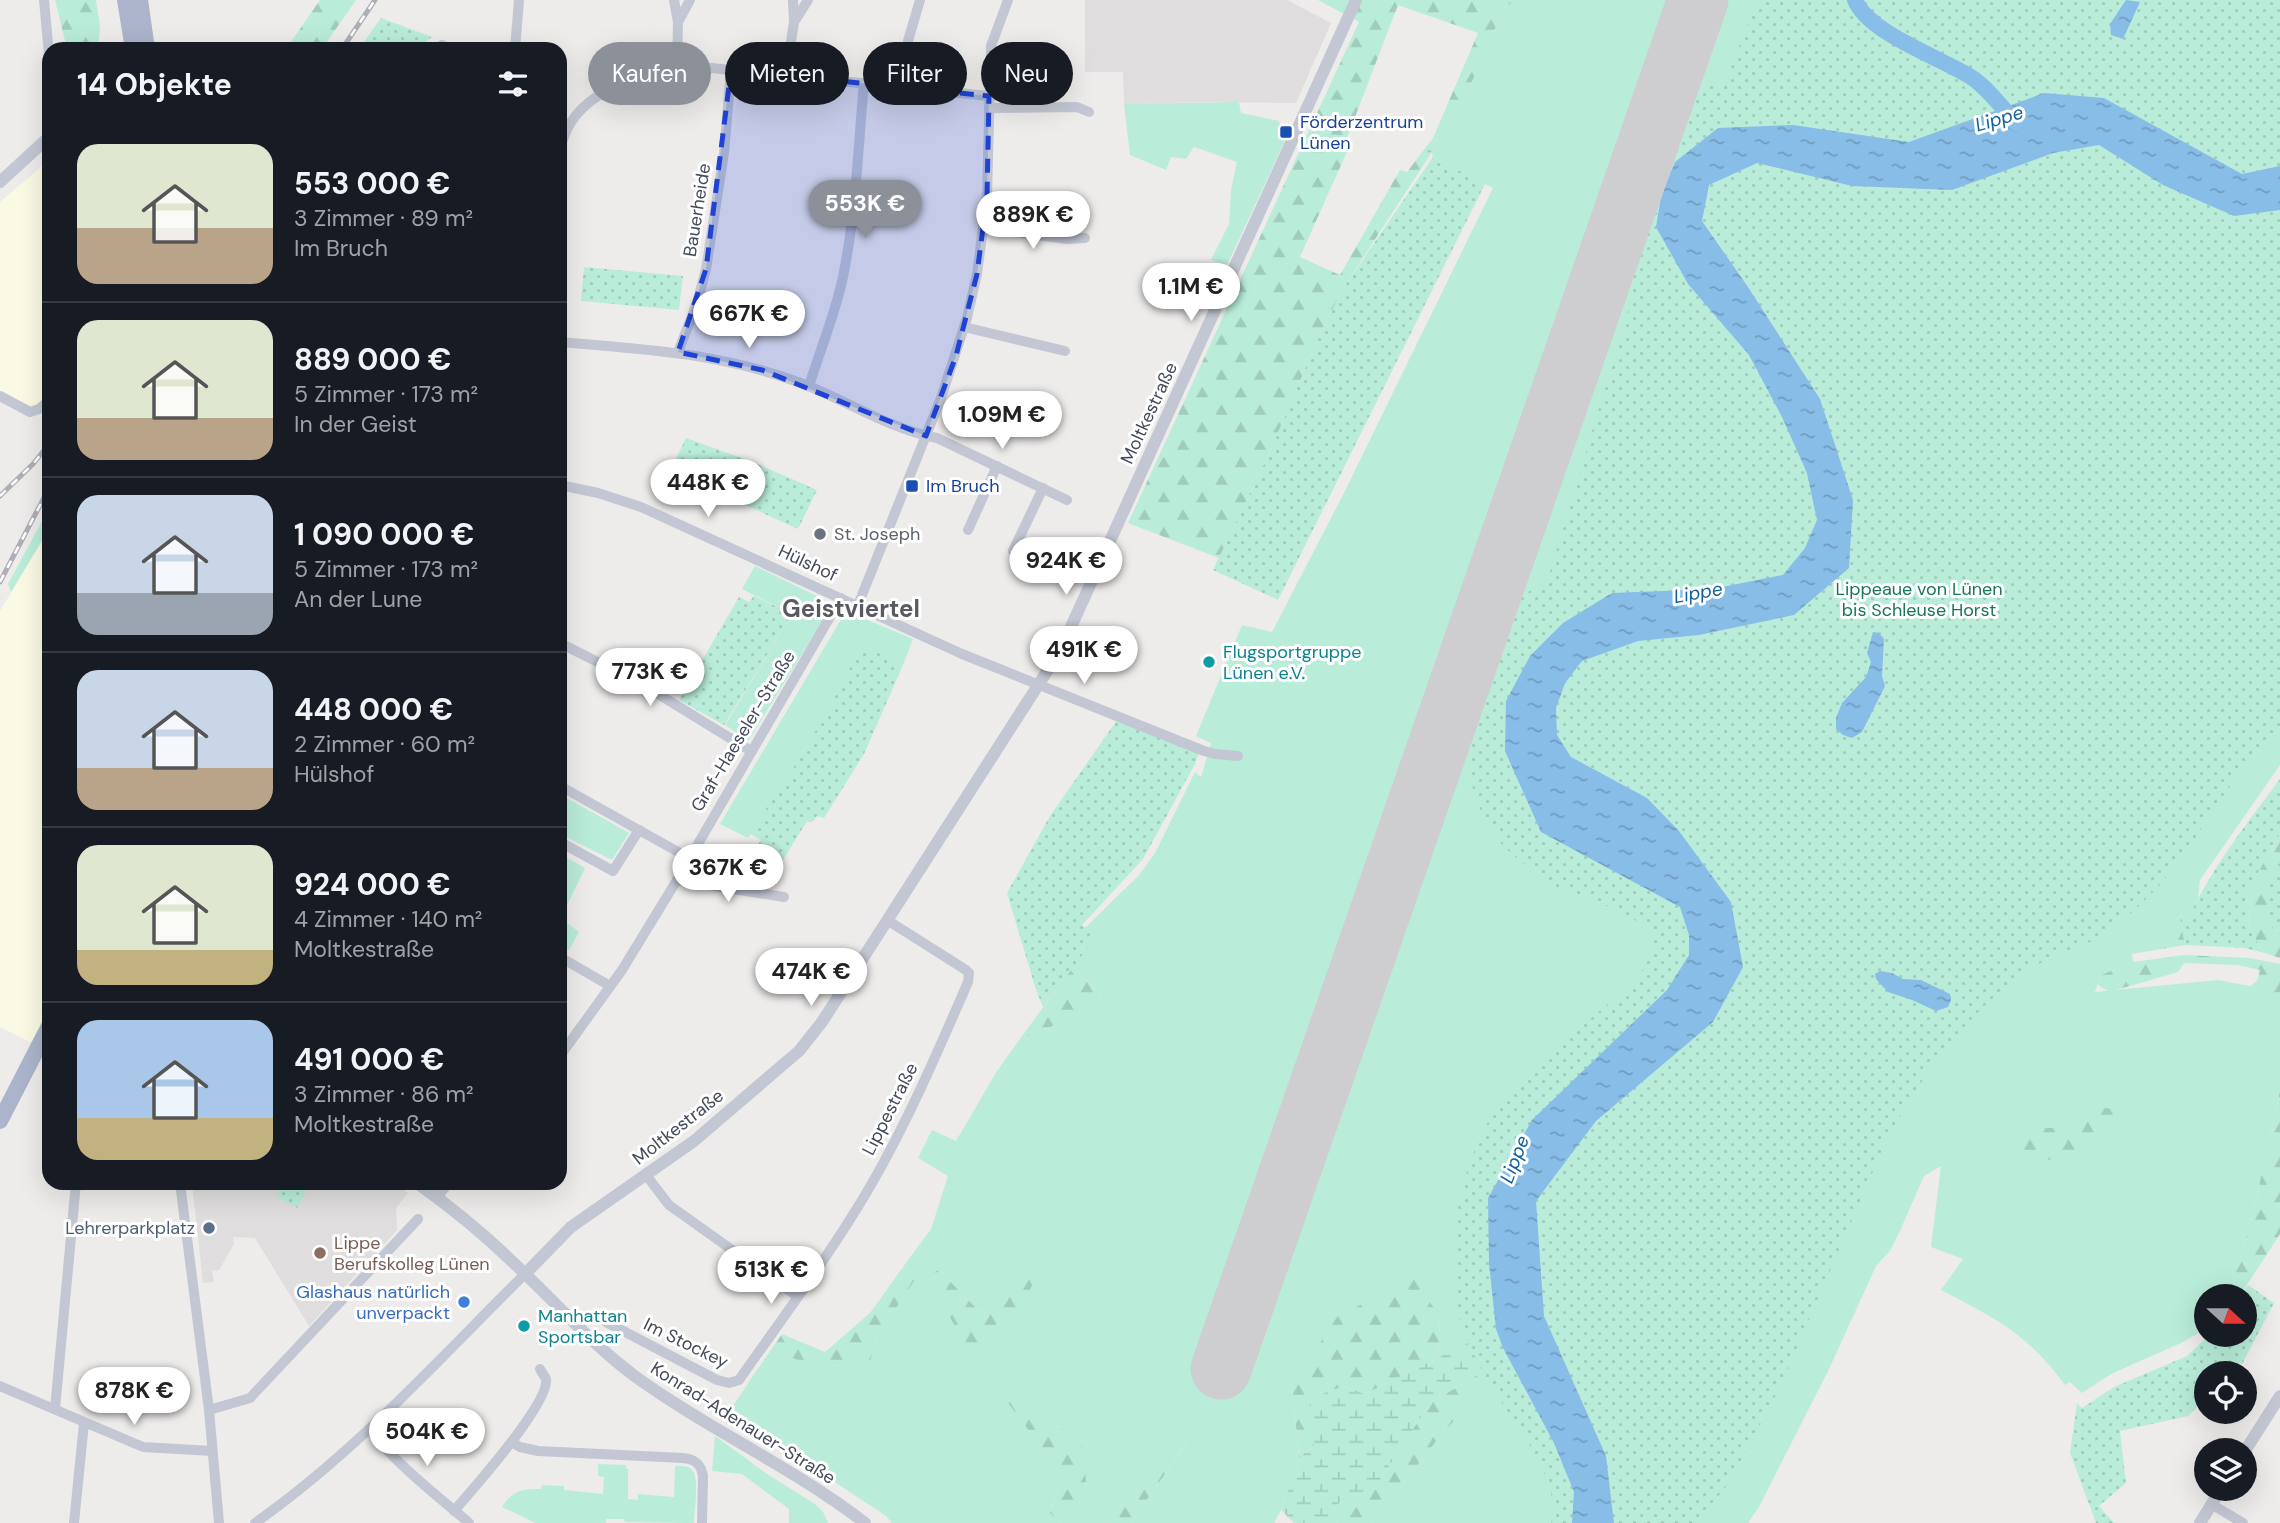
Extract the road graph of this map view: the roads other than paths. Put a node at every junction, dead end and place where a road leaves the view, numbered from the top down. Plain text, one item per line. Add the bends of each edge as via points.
1 (44, 0) edge
2 (125, 0) edge
3 (140, 0) edge
4 (519, 0) edge
5 (674, 0) edge
6 (690, 0) edge
7 (793, 0) edge
8 (808, 0) edge
9 (920, 0) edge
10 (1008, 0) edge
11 (1356, 0) edge
12 (678, 22) junction
13 (794, 22) junction
14 (130, 25) junction
15 (48, 42) edge
16 (126, 42) edge
17 (132, 42) edge
18 (146, 42) edge
19 (516, 42) edge
20 (678, 42) edge
21 (791, 42) edge
22 (908, 42) edge
23 (992, 42) edge
24 (863, 96) edge
25 (588, 105) edge
26 (729, 105) edge
27 (989, 108) joint
28 (1089, 112) dead end
29 (567, 121) edge
30 (42, 145) edge
31 (0, 182) edge
32 (984, 228) junction
33 (1085, 238) dead end
34 (964, 327) junction
35 (567, 343) edge
36 (1065, 351) dead end
37 (678, 352) junction
38 (809, 386) junction
39 (0, 396) edge
40 (42, 407) edge
41 (926, 436) junction
42 (997, 466) junction
43 (567, 487) edge
44 (1043, 488) junction
45 (1067, 499) dead end
46 (968, 530) dead end
47 (1013, 551) dead end
48 (841, 598) junction
49 (858, 606) junction
50 (567, 647) edge
51 (1037, 684) junction
52 (751, 751) junction
53 (1238, 756) dead end
54 (567, 790) edge
55 (639, 830) junction
56 (567, 846) edge
57 (689, 858) junction
58 (677, 880) junction
59 (784, 897) dead end
60 (887, 920) junction
61 (567, 961) edge
62 (610, 986) junction
63 (42, 1040) edge
64 (567, 1046) edge
65 (0, 1121) edge
66 (646, 1175) junction
67 (75, 1190) edge
68 (181, 1190) edge
69 (427, 1190) edge
70 (443, 1190) edge
71 (437, 1197) junction
72 (418, 1219) dead end
73 (526, 1274) junction
74 (797, 1296) junction
75 (606, 1322) dead end
76 (771, 1334) joint
77 (540, 1369) dead end
78 (0, 1386) edge
79 (2280, 1396) edge
80 (55, 1409) junction
81 (209, 1410) junction
82 (84, 1423) junction
83 (369, 1429) junction
84 (2253, 1438) edge
85 (512, 1442) junction
86 (212, 1451) junction
87 (2213, 1501) edge
88 (2211, 1504) junction
89 (454, 1511) junction
90 (860, 1522) edge
91 (74, 1523) edge
92 (219, 1523) edge
93 (255, 1523) edge
94 (469, 1523) edge
95 (702, 1523) edge
96 (2200, 1523) edge
97 (2243, 1523) edge

1 - 15 street
2 - 14 main road
3 - 18 main road
4 - 19 street
5 - 12 street
6 - 12 street
7 - 13 street
8 - 13 street
9 - 22 street
10 - 23 street
11 - 51 street, Moltkestraße via 1065,640
12 - 20 street
13 - 21 street
14 - 16 street
14 - 17 main road
24 - 38 street via 848,251 836,307
25 - 29 street
26 - 37 street, Bauerheide via 706,269
27 - 28 street via 1077,107
27 - 32 street
30 - 31 street
32 - 33 street
32 - 34 street
34 - 36 street
34 - 41 street
35 - 37 street
37 - 38 street via 762,370
38 - 41 street
39 - 40 street via 30,412
41 - 42 street
41 - 49 street
42 - 44 street
42 - 46 street
43 - 48 street, Hülshof via 641,507
44 - 45 street
44 - 47 street
48 - 49 street, Hülshof
48 - 52 street, Graf-Haeseler-Straße
49 - 51 street, Hülshof
50 - 52 street via 645,686
51 - 53 street via 1204,751
51 - 60 street, Moltkestraße
52 - 57 street, Graf-Haeseler-Straße
54 - 55 street
55 - 56 street via 613,871
55 - 57 street
57 - 58 street, Graf-Haeseler-Straße
58 - 59 street
58 - 62 street, Graf-Haeseler-Straße
60 - 66 street, Moltkestraße via 799,1051 694,1141
60 - 74 street, Lippestraße via 966,970 969,977 900,1133 870,1188
61 - 62 street
62 - 64 street, Graf-Haeseler-Straße
63 - 65 main road
66 - 73 street, Moltkestraße via 571,1227
66 - 74 street via 668,1205
67 - 80 street
68 - 81 street
69 - 71 street, Konrad-Adenauer-Straße
70 - 71 street
71 - 73 street, Konrad-Adenauer-Straße
72 - 81 street via 250,1398
73 - 83 street, Moltkestraße
73 - 90 street, Konrad-Adenauer-Straße via 636,1377 786,1469
74 - 76 street, Lippestraße
75 - 76 street, Im Stockey via 729,1383 739,1380
77 - 85 street via 545,1388
78 - 80 street
79 - 84 street
80 - 82 street
81 - 86 street
82 - 86 street via 143,1447
82 - 91 street
83 - 89 street via 422,1485
83 - 93 street, Moltkestraße via 329,1467
85 - 89 street
85 - 95 street via 538,1451 694,1461 703,1476
86 - 92 street
87 - 88 street
88 - 96 street
88 - 97 street
89 - 94 street

